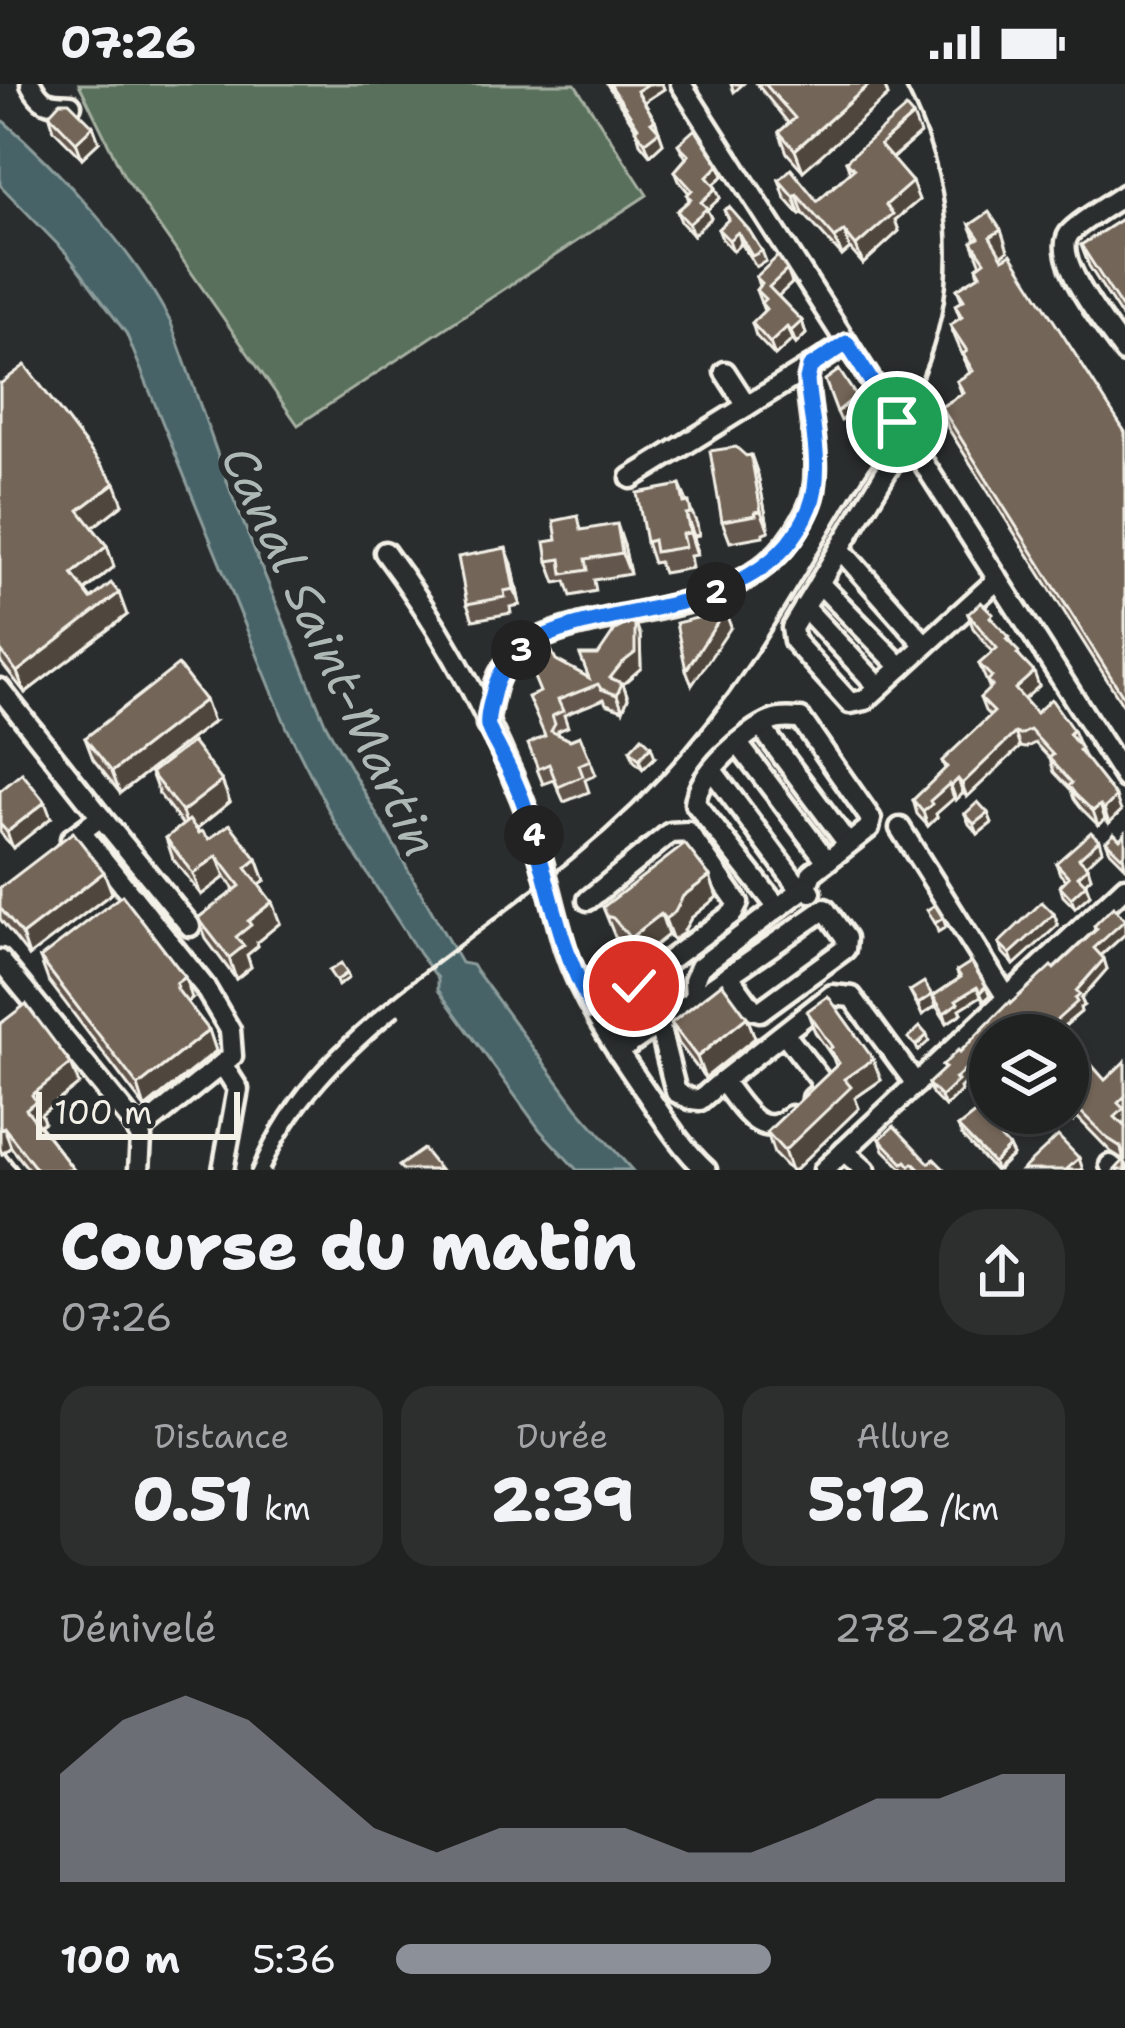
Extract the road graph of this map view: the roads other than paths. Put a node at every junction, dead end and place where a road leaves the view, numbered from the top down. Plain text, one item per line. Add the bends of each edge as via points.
1 (31, 84) edge
2 (682, 84) edge
3 (71, 105) edge
4 (1125, 194) edge
5 (847, 343) junction
6 (1125, 353) edge
7 (810, 367) junction
8 (725, 372) dead end
9 (747, 406) junction
10 (907, 437) junction
11 (631, 478) dead end
12 (840, 549) junction
13 (385, 552) dead end
14 (997, 580) junction
15 (819, 583) junction
16 (804, 608) junction
17 (925, 645) junction
18 (901, 667) junction
19 (879, 687) junction
20 (0, 689) edge
21 (488, 725) junction
22 (761, 727) junction
23 (739, 745) junction
24 (712, 770) junction
25 (1125, 778) edge
26 (100, 817) junction
27 (900, 828) dead end
28 (81, 832) junction
29 (848, 844) junction
30 (49, 856) edge
31 (827, 860) junction
32 (1125, 887) edge
33 (804, 888) junction
34 (588, 900) dead end
35 (778, 908) junction
36 (825, 909) junction
37 (190, 926) dead end
38 (0, 960) edge
39 (827, 962) junction
40 (729, 976) junction
41 (841, 994) junction
42 (1007, 998) junction
43 (695, 1000) junction
44 (593, 1009) junction
45 (659, 1025) junction
46 (784, 1033) junction
47 (619, 1052) junction
48 (222, 1064) junction
49 (722, 1081) junction
50 (916, 1084) junction
51 (137, 1132) junction
52 (844, 1151) junction
53 (139, 1170) edge
54 (224, 1170) edge
55 (706, 1170) edge
56 (824, 1170) edge
57 (865, 1170) edge

1 - 3 street via 49,104
2 - 5 street
4 - 6 street via 1069,234 1065,250 1072,276
5 - 7 street
5 - 10 street
7 - 9 street
7 - 21 street via 815,487 778,555 704,597 533,642 500,674
8 - 9 street
9 - 11 street
10 - 12 street
10 - 14 street
12 - 15 street
12 - 17 street
13 - 21 street via 433,619
14 - 17 street
14 - 25 street
15 - 16 street
15 - 18 street
16 - 19 street
16 - 19 street via 794,641 850,703
17 - 18 street
18 - 19 street
20 - 26 street
21 - 44 street via 524,805 566,951
22 - 23 street
22 - 29 street
22 - 29 street via 800,719 871,819
23 - 24 street
23 - 31 street
24 - 33 street
24 - 35 street via 695,803
26 - 28 street
26 - 37 street
27 - 42 street
28 - 30 street
28 - 48 street via 204,986 230,1030 232,1056
29 - 31 street
31 - 33 street
32 - 42 street
33 - 35 street
33 - 36 street
34 - 44 street via 670,833 688,832 738,903
35 - 43 street via 700,967
36 - 39 street via 846,938 845,949
36 - 40 street
38 - 51 street
39 - 40 street via 760,1011
39 - 41 street
40 - 43 street
41 - 46 street
41 - 50 street via 852,997
42 - 50 street
43 - 45 street
44 - 47 street
45 - 47 street
45 - 49 street via 676,1093 700,1100
46 - 49 street
46 - 49 street via 822,1082 782,1124 758,1124
47 - 55 street
48 - 51 street
48 - 54 street via 238,1089
50 - 52 street
51 - 53 street
52 - 56 street
52 - 57 street

